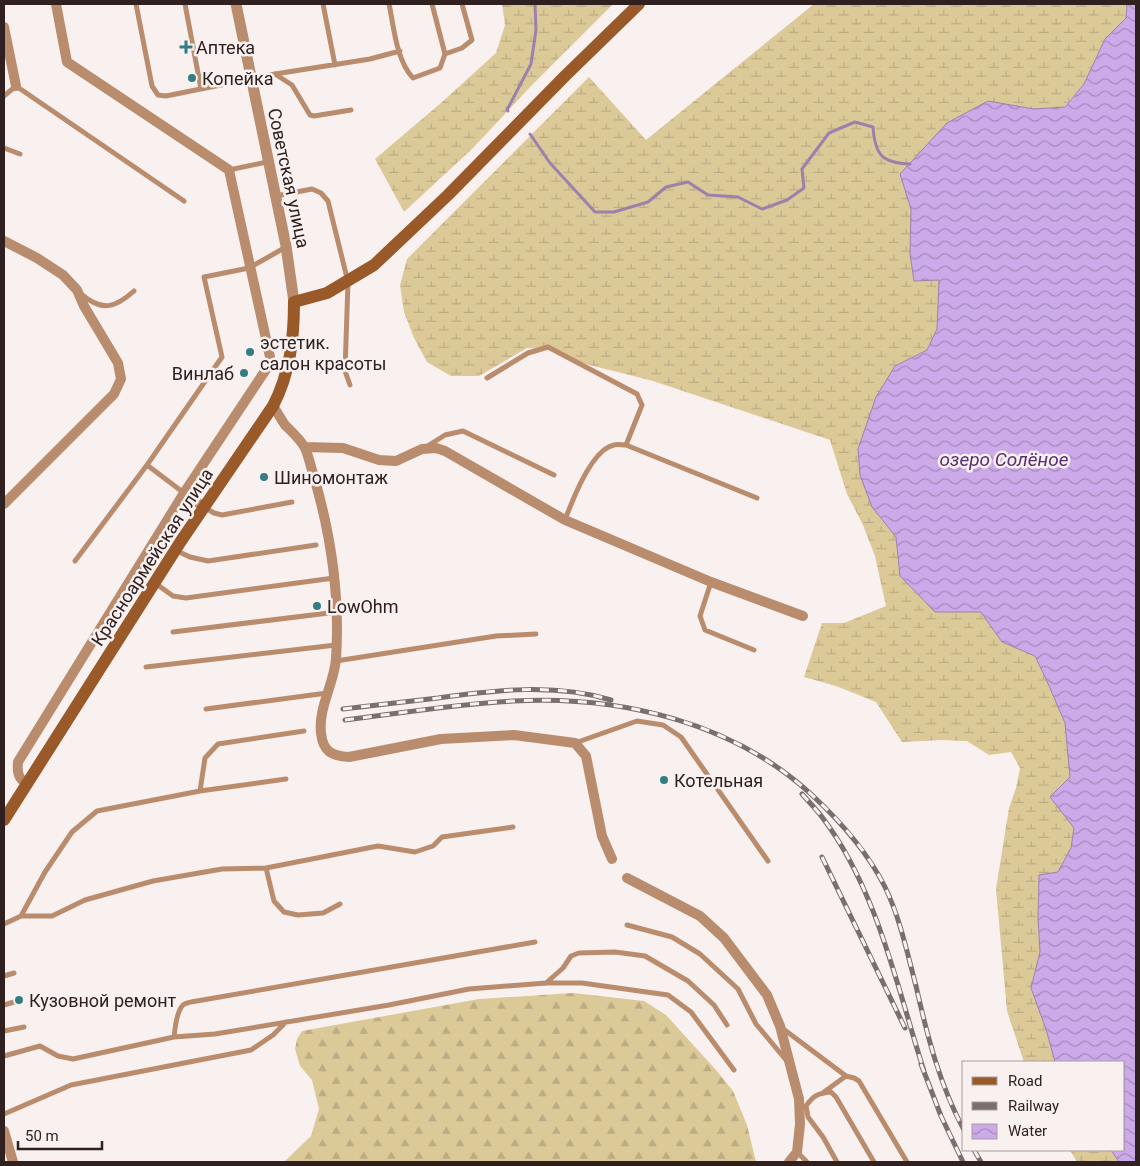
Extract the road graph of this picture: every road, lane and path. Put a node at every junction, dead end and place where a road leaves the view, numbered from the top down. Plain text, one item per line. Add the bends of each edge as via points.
1 (56, 4) edge
2 (136, 4) edge
3 (185, 4) edge
4 (236, 4) edge
5 (323, 4) edge
6 (389, 4) edge
7 (432, 4) edge
8 (462, 4) edge
9 (639, 4) edge
10 (4, 27) edge
11 (400, 51) junction
12 (445, 54) junction
13 (335, 65) junction
14 (275, 74) junction
15 (251, 79) junction
16 (16, 86) junction
17 (201, 89) junction
18 (4, 96) edge
19 (351, 110) dead end
20 (4, 148) edge
21 (20, 154) dead end
22 (268, 162) junction
23 (229, 170) junction
24 (275, 196) junction
25 (184, 201) dead end
26 (4, 241) edge
27 (286, 246) junction
28 (249, 268) junction
29 (348, 282) junction
30 (77, 290) junction
31 (134, 291) dead end
32 (294, 302) junction
33 (487, 378) dead end
34 (350, 385) dead end
35 (272, 406) junction
36 (626, 445) junction
37 (305, 447) junction
38 (422, 449) junction
39 (147, 465) junction
40 (554, 475) dead end
41 (184, 493) junction
42 (757, 498) dead end
43 (292, 502) dead end
44 (4, 504) edge
45 (204, 507) junction
46 (564, 520) junction
47 (316, 546) dead end
48 (175, 550) junction
49 (75, 562) dead end
50 (334, 578) junction
51 (711, 582) junction
52 (154, 583) junction
53 (337, 612) junction
54 (803, 616) dead end
55 (173, 632) dead end
56 (536, 634) dead end
57 (336, 645) junction
58 (754, 650) dead end
59 (336, 661) junction
60 (146, 667) dead end
61 (327, 693) junction
62 (206, 709) dead end
63 (304, 731) dead end
64 (575, 743) junction
65 (286, 780) dead end
66 (27, 784) junction
67 (200, 791) junction
68 (4, 820) edge
69 (513, 827) dead end
70 (612, 859) dead end
71 (768, 861) dead end
72 (266, 868) junction
73 (627, 878) dead end
74 (340, 904) dead end
75 (21, 916) junction
76 (4, 924) edge
77 (628, 925) dead end
78 (535, 942) dead end
79 (14, 973) dead end
80 (4, 976) edge
81 (546, 983) junction
82 (14, 1002) dead end
83 (4, 1005) edge
84 (287, 1022) junction
85 (727, 1025) dead end
86 (24, 1026) dead end
87 (780, 1026) junction
88 (4, 1031) edge
89 (174, 1037) junction
90 (4, 1056) edge
91 (790, 1064) junction
92 (734, 1070) dead end
93 (846, 1076) junction
94 (823, 1092) junction
95 (4, 1114) edge
96 (4, 1131) edge
97 (798, 1152) junction
98 (13, 1162) edge
99 (789, 1162) edge
100 (807, 1162) edge
101 (838, 1162) edge
102 (874, 1162) edge
103 (907, 1162) edge

1 - 23 street via 67,62
2 - 17 lane via 152,86 158,95
3 - 17 lane
4 - 15 street, Советская улица
5 - 13 lane
6 - 11 lane
7 - 12 lane
8 - 12 lane via 472,40
9 - 29 main road via 448,196 374,265
10 - 16 street
11 - 12 lane via 407,72 413,78 440,68
11 - 13 lane
13 - 14 lane
14 - 15 lane
14 - 19 lane via 292,85 310,115
15 - 17 lane
15 - 22 street, Советская улица
16 - 18 lane
16 - 25 lane
20 - 21 lane
22 - 23 lane
22 - 24 street, Советская улица
23 - 28 street
24 - 27 street, Советская улица
24 - 29 lane via 312,189 328,201
26 - 30 street via 64,275
27 - 28 lane
27 - 32 street, Советская улица
28 - 39 lane via 204,277 222,357
28 - 41 street via 269,364
29 - 32 main road via 327,293
29 - 34 lane via 345,371
30 - 31 lane via 101,306 120,302
30 - 44 street via 118,363 121,379 114,394
32 - 35 main road, Красноармейская улица via 288,369
33 - 36 lane via 528,353 548,347 637,394 642,405
35 - 37 street
35 - 45 main road, Красноармейская улица
36 - 42 lane
36 - 46 lane via 612,445 600,453 579,485
37 - 38 street via 343,448 379,460 396,461
37 - 50 street via 320,498
38 - 40 lane via 445,435 463,431
38 - 46 street via 445,451
39 - 41 lane
39 - 49 lane
41 - 45 street
41 - 66 street via 18,762 17,771
43 - 45 lane via 222,515
45 - 48 main road, Красноармейская улица
46 - 51 street
47 - 48 lane via 208,561
48 - 52 main road, Красноармейская улица
50 - 52 lane via 186,598 173,596
50 - 53 street
51 - 54 street
51 - 58 lane via 700,616 705,630
52 - 66 main road, Красноармейская улица
53 - 55 lane
53 - 57 street
56 - 59 lane via 496,636
57 - 59 street
57 - 60 lane
59 - 61 street
61 - 62 lane
61 - 64 street via 320,723 321,735 323,744 335,756 349,757 440,739 514,735
63 - 67 lane via 218,744 205,758
64 - 70 street via 586,756 602,836
64 - 71 lane via 637,721 663,725 680,737
65 - 67 lane
66 - 68 main road, Красноармейская улица
67 - 75 lane via 97,811 72,832
69 - 72 lane via 442,837 433,846 414,852 378,846
72 - 74 lane via 274,901 284,912 298,915 323,913
72 - 75 lane via 222,869 153,880 85,900 52,916
73 - 87 street via 700,916 724,938 767,995
75 - 76 lane
77 - 91 lane via 672,937 700,954 738,989 756,1024
78 - 89 lane via 191,1002 183,1005
79 - 80 lane
81 - 84 lane via 469,989
81 - 85 lane via 571,956 579,953 615,952 645,956 688,981 714,1006
81 - 92 lane via 582,983 668,995 691,1012
82 - 83 lane
84 - 89 lane
84 - 95 lane via 251,1050 70,1085
86 - 88 lane
87 - 91 street
87 - 93 lane
89 - 90 lane via 73,1059 58,1056 40,1046
91 - 97 street via 799,1099
93 - 94 lane
93 - 103 lane via 859,1081
94 - 101 lane via 812,1096 806,1106 808,1116
94 - 102 lane via 831,1092 836,1098
96 - 98 street
97 - 99 street
97 - 100 lane

